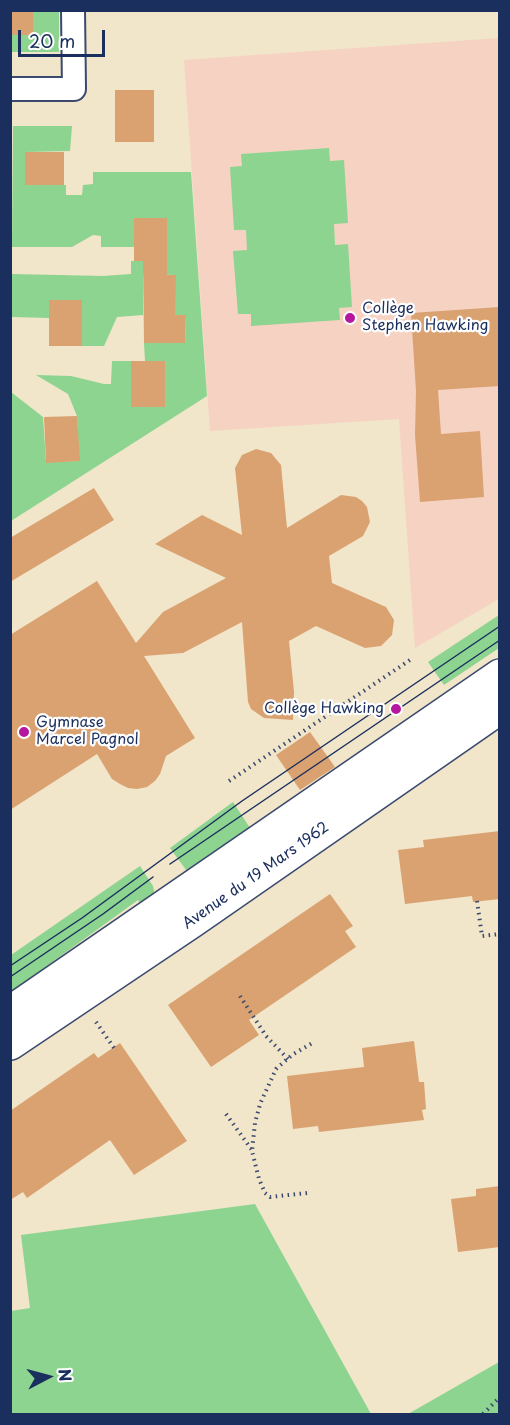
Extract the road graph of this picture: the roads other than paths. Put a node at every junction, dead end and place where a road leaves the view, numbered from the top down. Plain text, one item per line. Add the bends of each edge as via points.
1 (73, 10) edge
2 (10, 89) edge
3 (500, 676) edge
4 (500, 707) edge
5 (10, 1013) edge
6 (10, 1043) edge

1 - 2 street via 74,89
3 - 5 street, Avenue du 19 Mars 1962
4 - 6 street, Avenue du 19 Mars 1962

